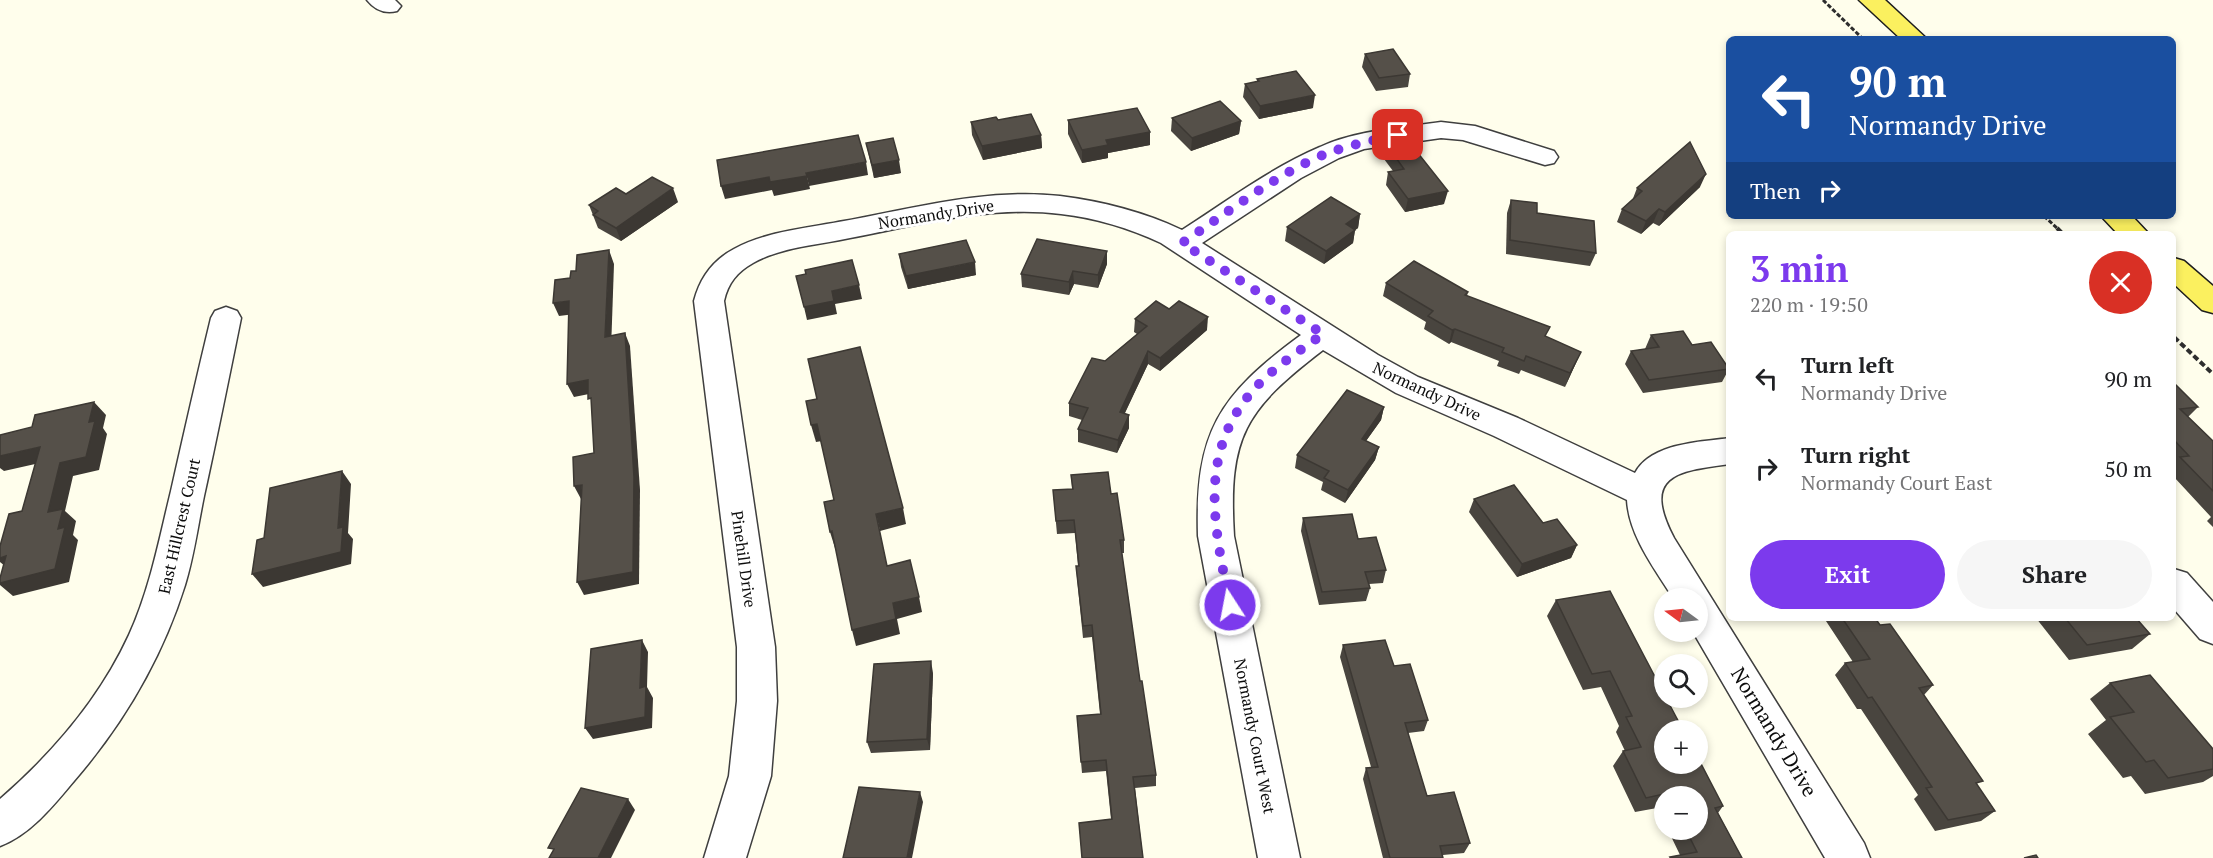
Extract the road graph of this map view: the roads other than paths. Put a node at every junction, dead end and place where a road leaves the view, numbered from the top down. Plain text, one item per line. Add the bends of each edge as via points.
1 (1871, 0) edge
2 (1912, 36) edge
3 (1545, 157) dead end
4 (2118, 219) edge
5 (2132, 231) edge
6 (1182, 243) junction
7 (729, 265) joint
8 (2176, 270) edge
9 (2213, 303) edge
10 (226, 318) dead end
11 (1323, 334) junction
12 (1726, 452) edge
13 (1643, 492) junction
14 (2176, 586) edge
15 (1687, 588) edge
16 (1708, 623) edge
17 (2213, 628) edge
18 (0, 826) edge
19 (725, 858) edge
20 (1279, 858) edge
21 (1849, 858) edge

1 - 2 main road
3 - 6 street via 1466,132 1441,130 1360,142 1291,172
4 - 5 main road
6 - 7 street, Normandy Drive via 1148,226 1094,210 993,204 777,243 750,251
6 - 11 street, Normandy Drive
7 - 19 street, Pinehill Drive via 715,281 709,301 756,647 757,701 750,776
8 - 9 main road
10 - 18 street, East Hillcrest Court via 168,582 156,616 132,669 97,722 50,778
11 - 13 street, Normandy Drive via 1407,385
11 - 20 street, Normandy Court West via 1273,371 1244,402 1225,436 1214,481 1216,536
12 - 13 street via 1666,464 1655,471
13 - 15 street via 1648,523
14 - 17 street
16 - 21 street, Normandy Drive

